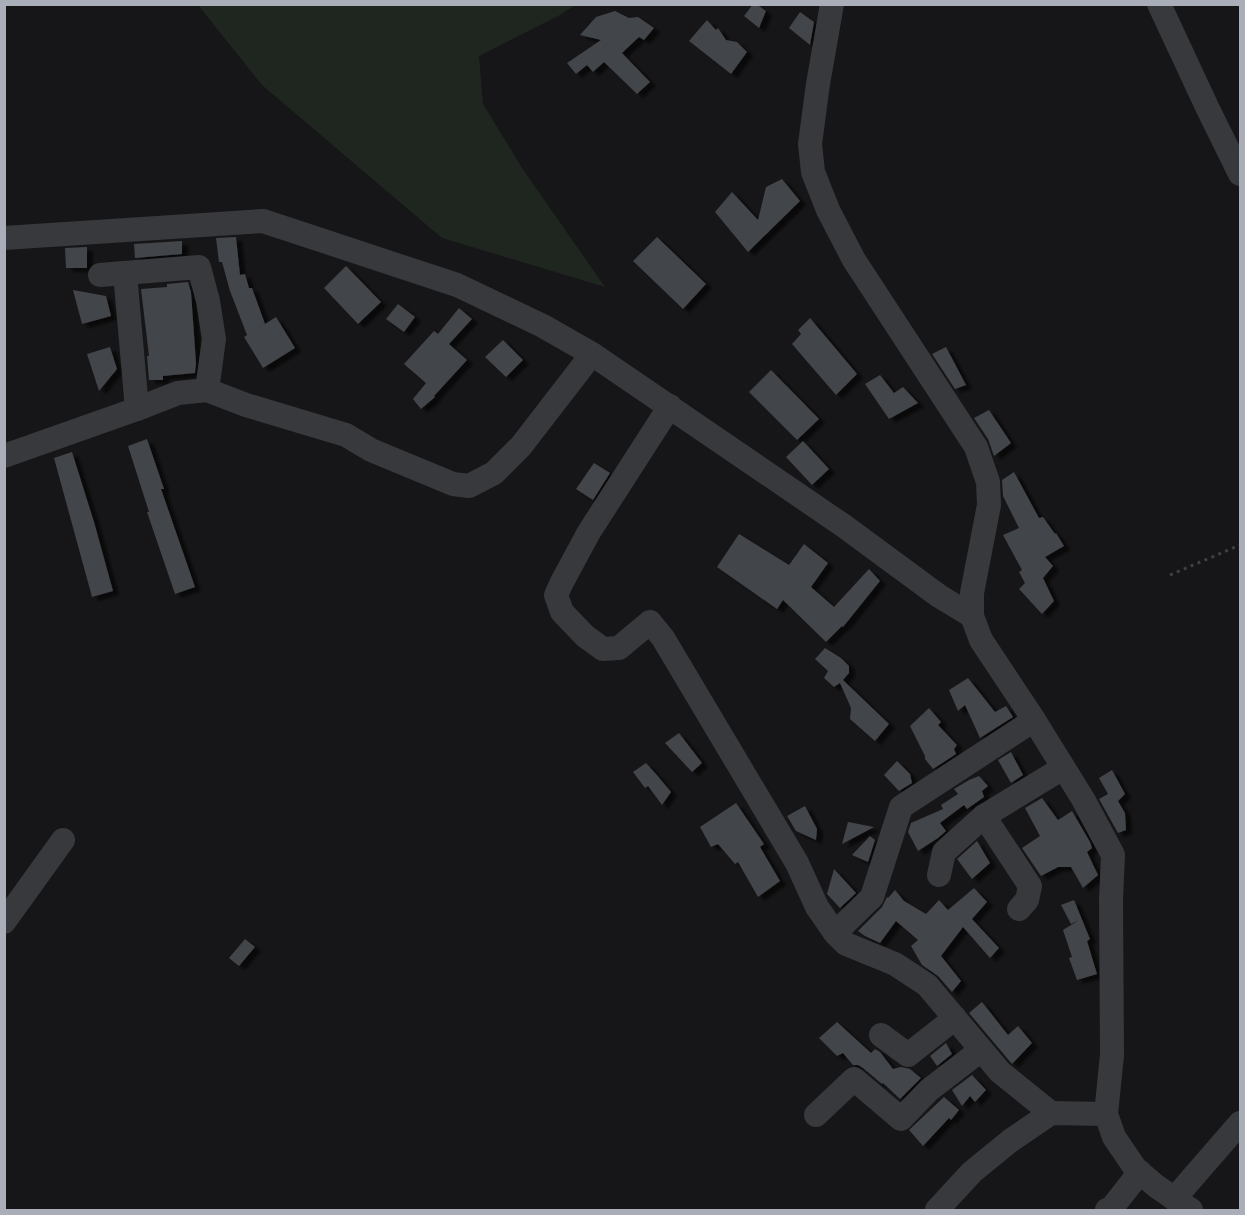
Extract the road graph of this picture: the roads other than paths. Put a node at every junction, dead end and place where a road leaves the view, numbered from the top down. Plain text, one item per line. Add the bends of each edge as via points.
1 (832, 4) edge
2 (1159, 4) edge
3 (1240, 174) edge
4 (4, 238) edge
5 (125, 273) junction
6 (100, 275) dead end
7 (592, 354) junction
8 (207, 390) junction
9 (670, 406) junction
10 (137, 409) junction
11 (4, 456) edge
12 (972, 616) junction
13 (1034, 720) junction
14 (1063, 768) junction
15 (984, 816) junction
16 (63, 840) dead end
17 (939, 875) dead end
18 (1019, 909) dead end
19 (4, 921) edge
20 (835, 933) junction
21 (955, 1018) junction
22 (881, 1035) dead end
23 (981, 1050) junction
24 (1051, 1113) junction
25 (1106, 1114) junction
26 (816, 1115) dead end
27 (1240, 1123) edge
28 (1140, 1172) junction
29 (1183, 1205) edge
30 (937, 1210) edge
31 (1107, 1210) edge

1 - 12 street via 810,144 813,172 854,260 976,447 988,482 988,505 972,593
2 - 3 street
4 - 7 street via 263,221 457,285
5 - 6 street
5 - 8 street via 199,267 214,339
5 - 10 street
7 - 8 street via 521,446 494,473 470,486 453,484 371,450 346,435
7 - 9 street
8 - 10 street via 178,393
9 - 12 street
9 - 20 street via 589,532 556,596 562,612 603,650 620,648 650,622 791,853
10 - 11 street
12 - 13 street via 981,640
13 - 14 street
13 - 20 street via 901,807 872,897
14 - 15 street
14 - 25 street via 1113,855 1112,1055
15 - 17 street via 944,852
15 - 18 street via 1030,886 1027,900
16 - 19 street
20 - 21 street via 846,944 895,964 927,985
21 - 22 street via 908,1055
21 - 23 street
23 - 24 street via 1000,1072
23 - 26 street via 929,1090 901,1119 854,1079
24 - 25 street
24 - 30 street via 972,1173
25 - 28 street via 1114,1137
27 - 29 street
28 - 29 street
28 - 31 street

